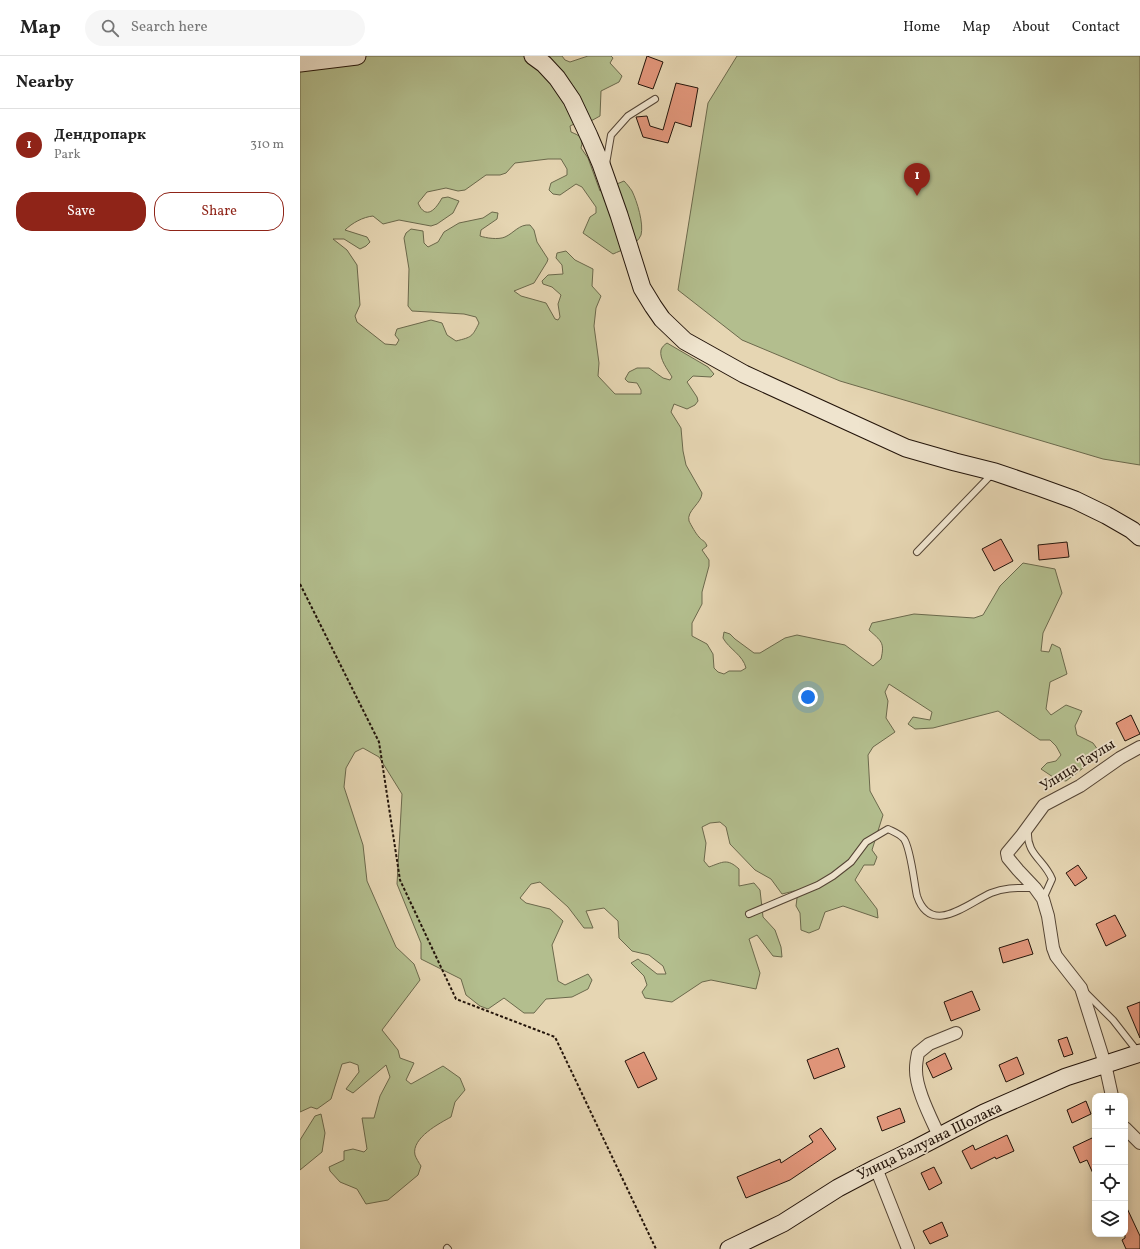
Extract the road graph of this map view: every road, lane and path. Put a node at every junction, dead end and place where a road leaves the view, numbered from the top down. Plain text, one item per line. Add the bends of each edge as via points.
1 (357, 56) edge
2 (533, 56) edge
3 (300, 63) edge
4 (654, 99) dead end
5 (604, 174) junction
6 (995, 472) junction
7 (1140, 537) edge
8 (916, 552) dead end
9 (300, 584) edge
10 (1140, 747) edge
11 (1025, 831) junction
12 (1035, 888) junction
13 (1043, 899) junction
14 (749, 914) dead end
15 (1081, 988) junction
16 (956, 1033) dead end
17 (1140, 1054) edge
18 (1105, 1064) junction
19 (1111, 1093) edge
20 (1126, 1129) edge
21 (939, 1136) junction
22 (1140, 1144) edge
23 (876, 1168) junction
24 (656, 1249) edge
25 (729, 1249) edge
26 (908, 1249) edge

1 - 3 street
2 - 5 street via 557,78 572,100
4 - 5 lane via 628,116 611,135
5 - 6 street via 642,288 662,319 685,341 744,374 906,448
6 - 7 street via 1081,503 1106,515
6 - 8 lane
9 - 24 path via 379,742 400,880 456,999 555,1037
10 - 11 street, Улица Таулы via 1080,786 1044,805
11 - 12 street, Улица Таулы via 1007,853 1008,858
11 - 13 lane via 1029,846 1049,871 1052,879
12 - 13 street
12 - 14 lane via 1008,887 943,917 929,914 917,896 904,839 888,829 866,842 851,862 834,876
13 - 15 street via 1056,956
15 - 17 lane
15 - 18 street
16 - 21 street via 929,1044 918,1053 918,1082
17 - 18 street, Улица Балуана Шолака
18 - 19 street
18 - 21 street, Улица Балуана Шолака via 1066,1077
20 - 22 street
21 - 23 street, Улица Балуана Шолака
23 - 25 street, Улица Балуана Шолака via 838,1188 783,1223
23 - 26 street

